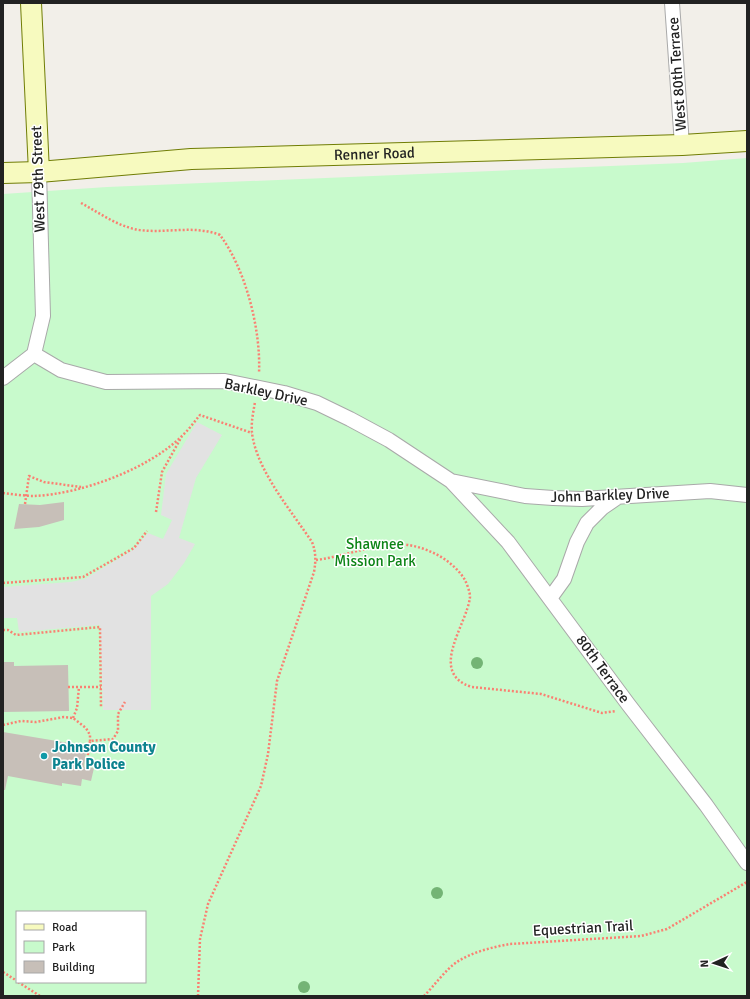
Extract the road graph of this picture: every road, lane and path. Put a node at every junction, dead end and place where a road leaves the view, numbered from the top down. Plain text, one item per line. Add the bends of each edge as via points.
1 (31, 3) edge
2 (672, 3) edge
3 (747, 141) edge
4 (682, 145) junction
5 (39, 172) junction
6 (3, 173) edge
7 (81, 203) dead end
8 (34, 354) junction
9 (3, 378) edge
10 (259, 378) dead end
11 (256, 398) dead end
12 (252, 433) junction
13 (183, 435) junction
14 (451, 482) junction
15 (85, 487) junction
16 (3, 493) edge
17 (26, 495) junction
18 (747, 495) edge
19 (621, 496) junction
20 (25, 504) dead end
21 (156, 512) dead end
22 (148, 531) dead end
23 (316, 560) junction
24 (3, 583) edge
25 (551, 597) junction
26 (3, 630) edge
27 (68, 687) dead end
28 (78, 687) junction
29 (101, 687) junction
30 (125, 702) dead end
31 (628, 704) junction
32 (101, 708) dead end
33 (73, 718) junction
34 (3, 725) edge
35 (90, 741) junction
36 (86, 767) dead end
37 (747, 863) edge
38 (747, 882) edge
39 (3, 972) edge
40 (16, 981) edge
41 (19, 983) edge
42 (40, 996) edge
43 (198, 996) edge
44 (424, 996) edge

1 - 5 main road, West 79th Street
2 - 4 street, West 80th Terrace
3 - 4 main road, Renner Road
4 - 5 main road, Renner Road via 191,159
5 - 6 main road, Renner Road
5 - 8 street, West 79th Street via 43,316
7 - 10 path via 116,223 133,229 201,231 220,235 239,268 252,312 259,345
8 - 9 street
8 - 14 street, Barkley Drive via 61,370 106,382 225,381 284,393 317,403 389,440
11 - 12 path
12 - 13 path via 200,415
12 - 23 path via 262,464 312,542
13 - 15 path via 148,461 117,476
13 - 21 path via 162,472
14 - 19 street, John Barkley Drive via 524,496 582,499
14 - 25 street, 80th Terrace via 508,542
15 - 17 path via 62,493
15 - 17 path via 65,486 29,476
16 - 17 path
17 - 20 path
18 - 19 street, John Barkley Drive via 710,491
19 - 25 street via 602,508 587,523 576,542 564,579
22 - 24 path via 134,548 83,577
23 - 31 path via 395,544 444,558 465,579 470,596 452,648 455,678 462,684 541,694 602,713 618,710
23 - 43 path via 277,681 268,754 261,786 208,904 203,922
25 - 31 street, 80th Terrace
26 - 29 path via 16,635 100,628
27 - 28 path
28 - 29 path
28 - 33 path via 77,708
29 - 32 path
30 - 35 path via 118,714 118,731 113,739
31 - 37 street, 80th Terrace
33 - 34 path via 64,716
33 - 35 path via 86,728
35 - 36 path
38 - 44 path, Equestrian Trail via 657,932 640,936 510,944 476,953 456,962
39 - 40 path
41 - 42 path

